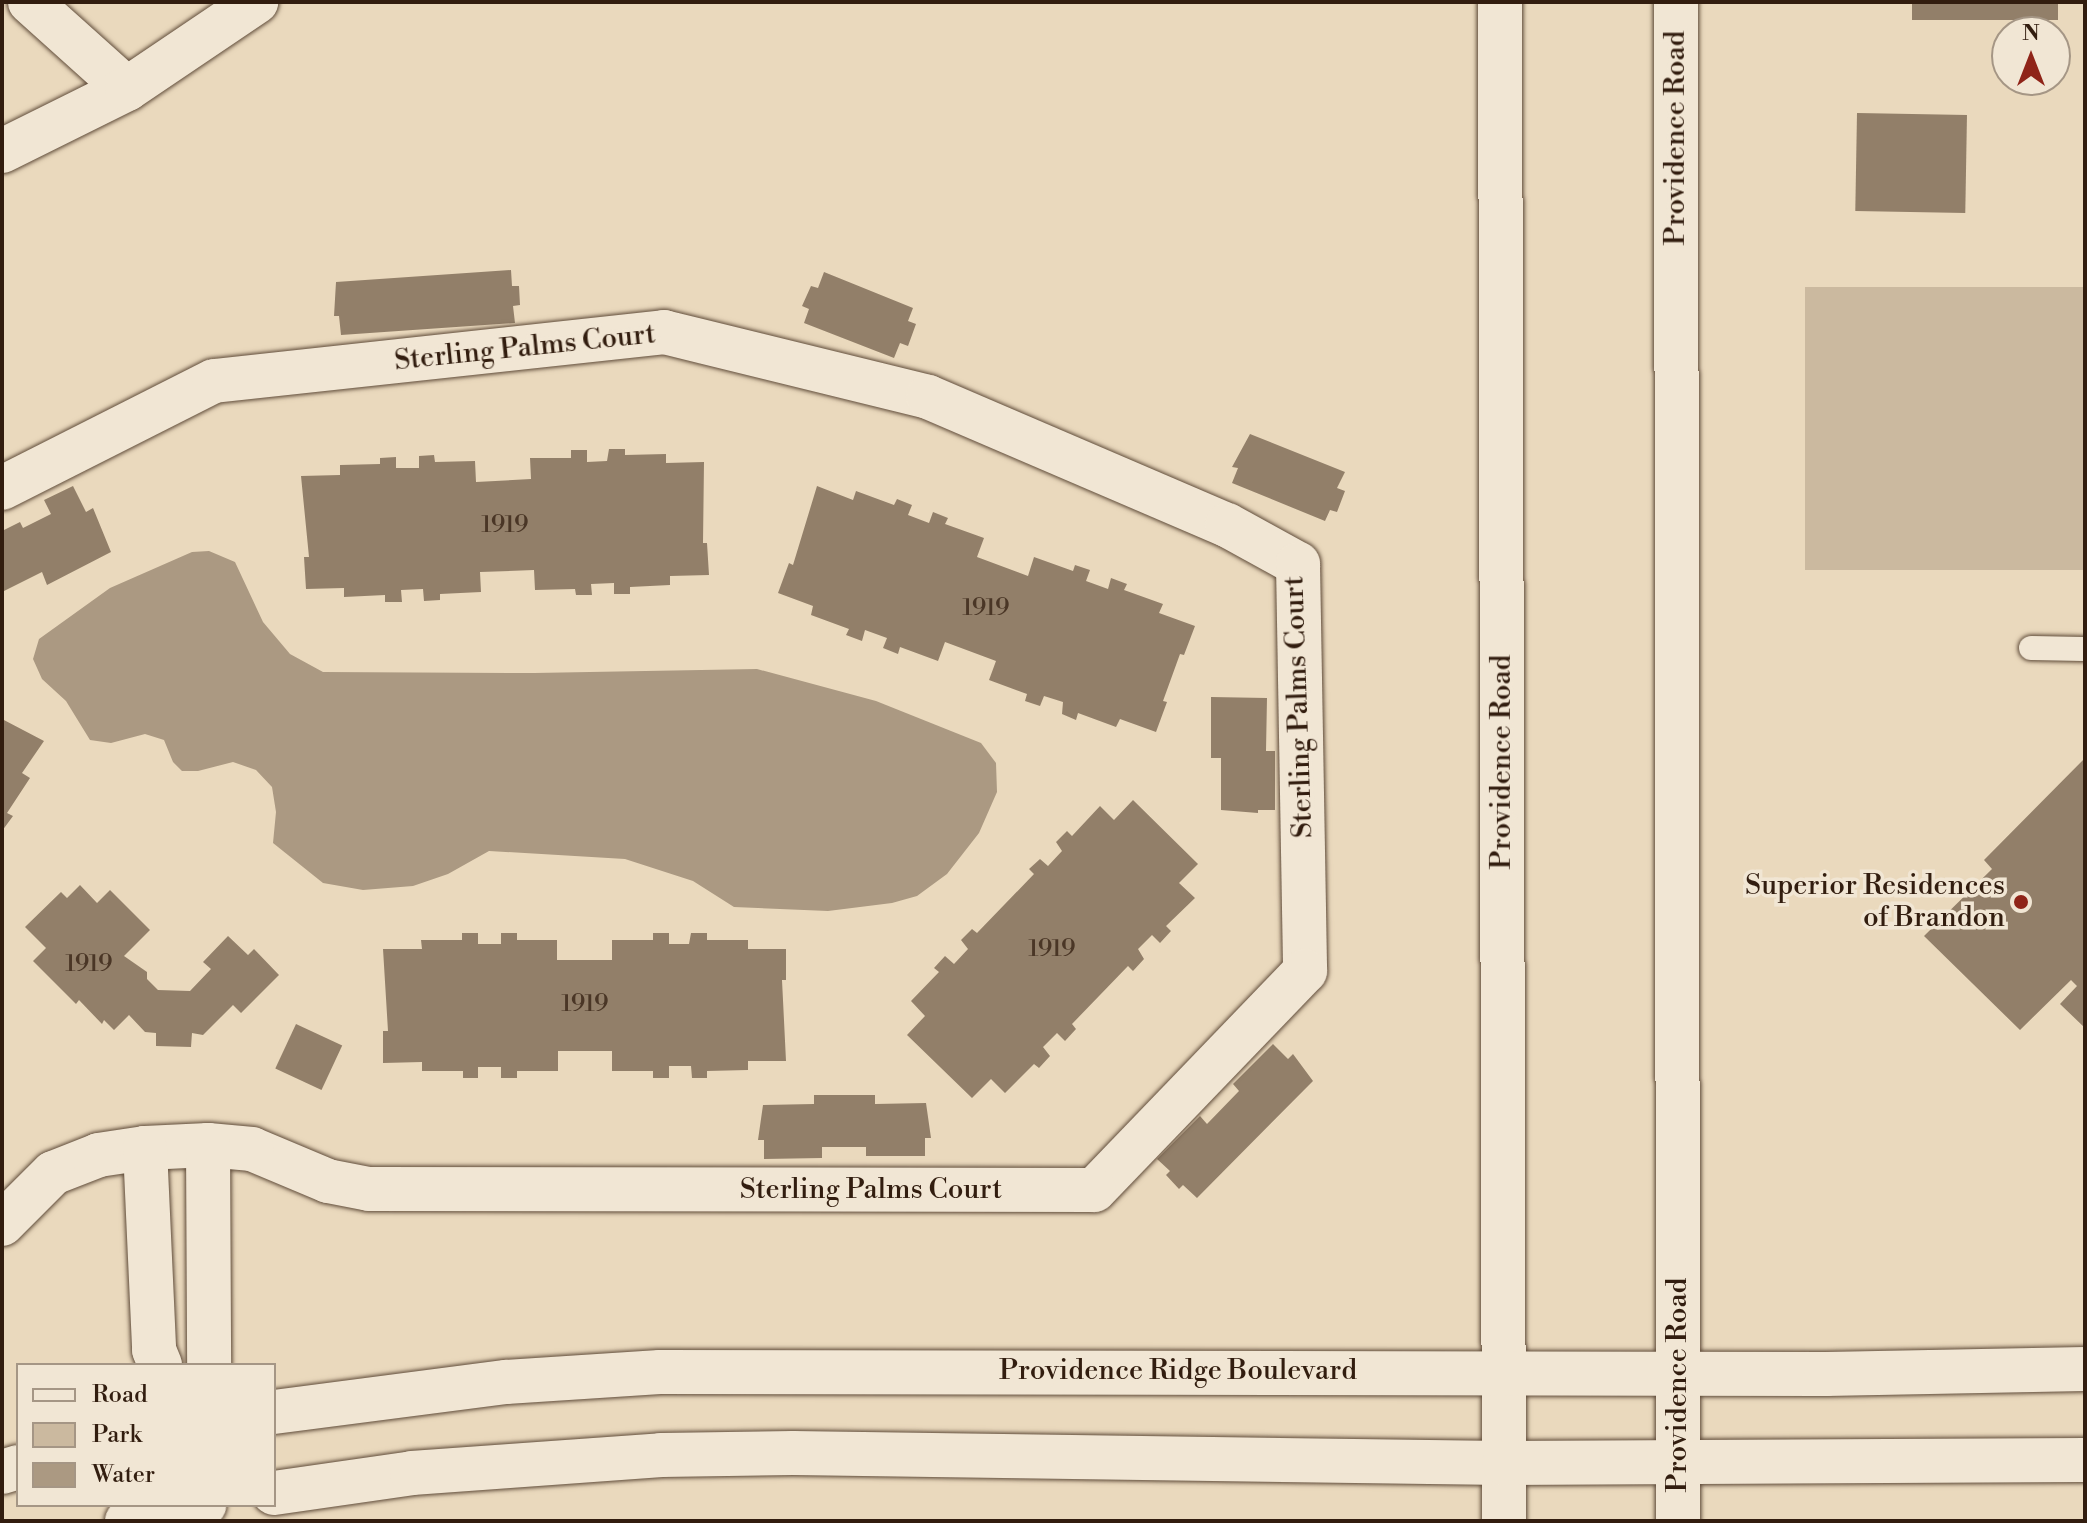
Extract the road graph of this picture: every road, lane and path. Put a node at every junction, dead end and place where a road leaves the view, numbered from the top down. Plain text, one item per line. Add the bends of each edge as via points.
1 (30, 2) edge
2 (256, 2) edge
3 (1500, 2) edge
4 (1676, 2) edge
5 (127, 89) junction
6 (2, 151) edge
7 (2, 488) edge
8 (2031, 648) dead end
9 (2085, 649) edge
10 (208, 1145) junction
11 (145, 1148) junction
12 (2, 1224) edge
13 (159, 1363) edge
14 (209, 1363) edge
15 (2085, 1369) edge
16 (1504, 1372) junction
17 (1678, 1373) junction
18 (276, 1412) edge
19 (2085, 1460) edge
20 (1678, 1462) junction
21 (1504, 1463) junction
22 (276, 1493) edge
23 (194, 1507) edge
24 (127, 1521) edge
25 (1504, 1521) edge
26 (1678, 1521) edge

1 - 5 street
2 - 5 street
3 - 16 street, Providence Road
4 - 17 street, Providence Road
5 - 6 street
7 - 10 street, Sterling Palms Court via 214,381 664,332 928,397 1227,525 1298,564 1305,971 1094,1190 369,1189 328,1181 252,1149
8 - 9 lane
10 - 11 street, Sterling Palms Court
10 - 14 street
11 - 12 street, Sterling Palms Court via 99,1155 53,1173
11 - 13 street via 154,1350
15 - 17 street, Providence Ridge Boulevard
16 - 17 street, Providence Ridge Boulevard
16 - 18 street, Providence Ridge Boulevard via 660,1372 506,1382
16 - 21 street, Providence Road
17 - 20 street, Providence Road
19 - 20 street
20 - 21 street
20 - 26 street, Providence Road
21 - 22 street via 661,1455 412,1473
21 - 25 street, Providence Road
23 - 24 street

